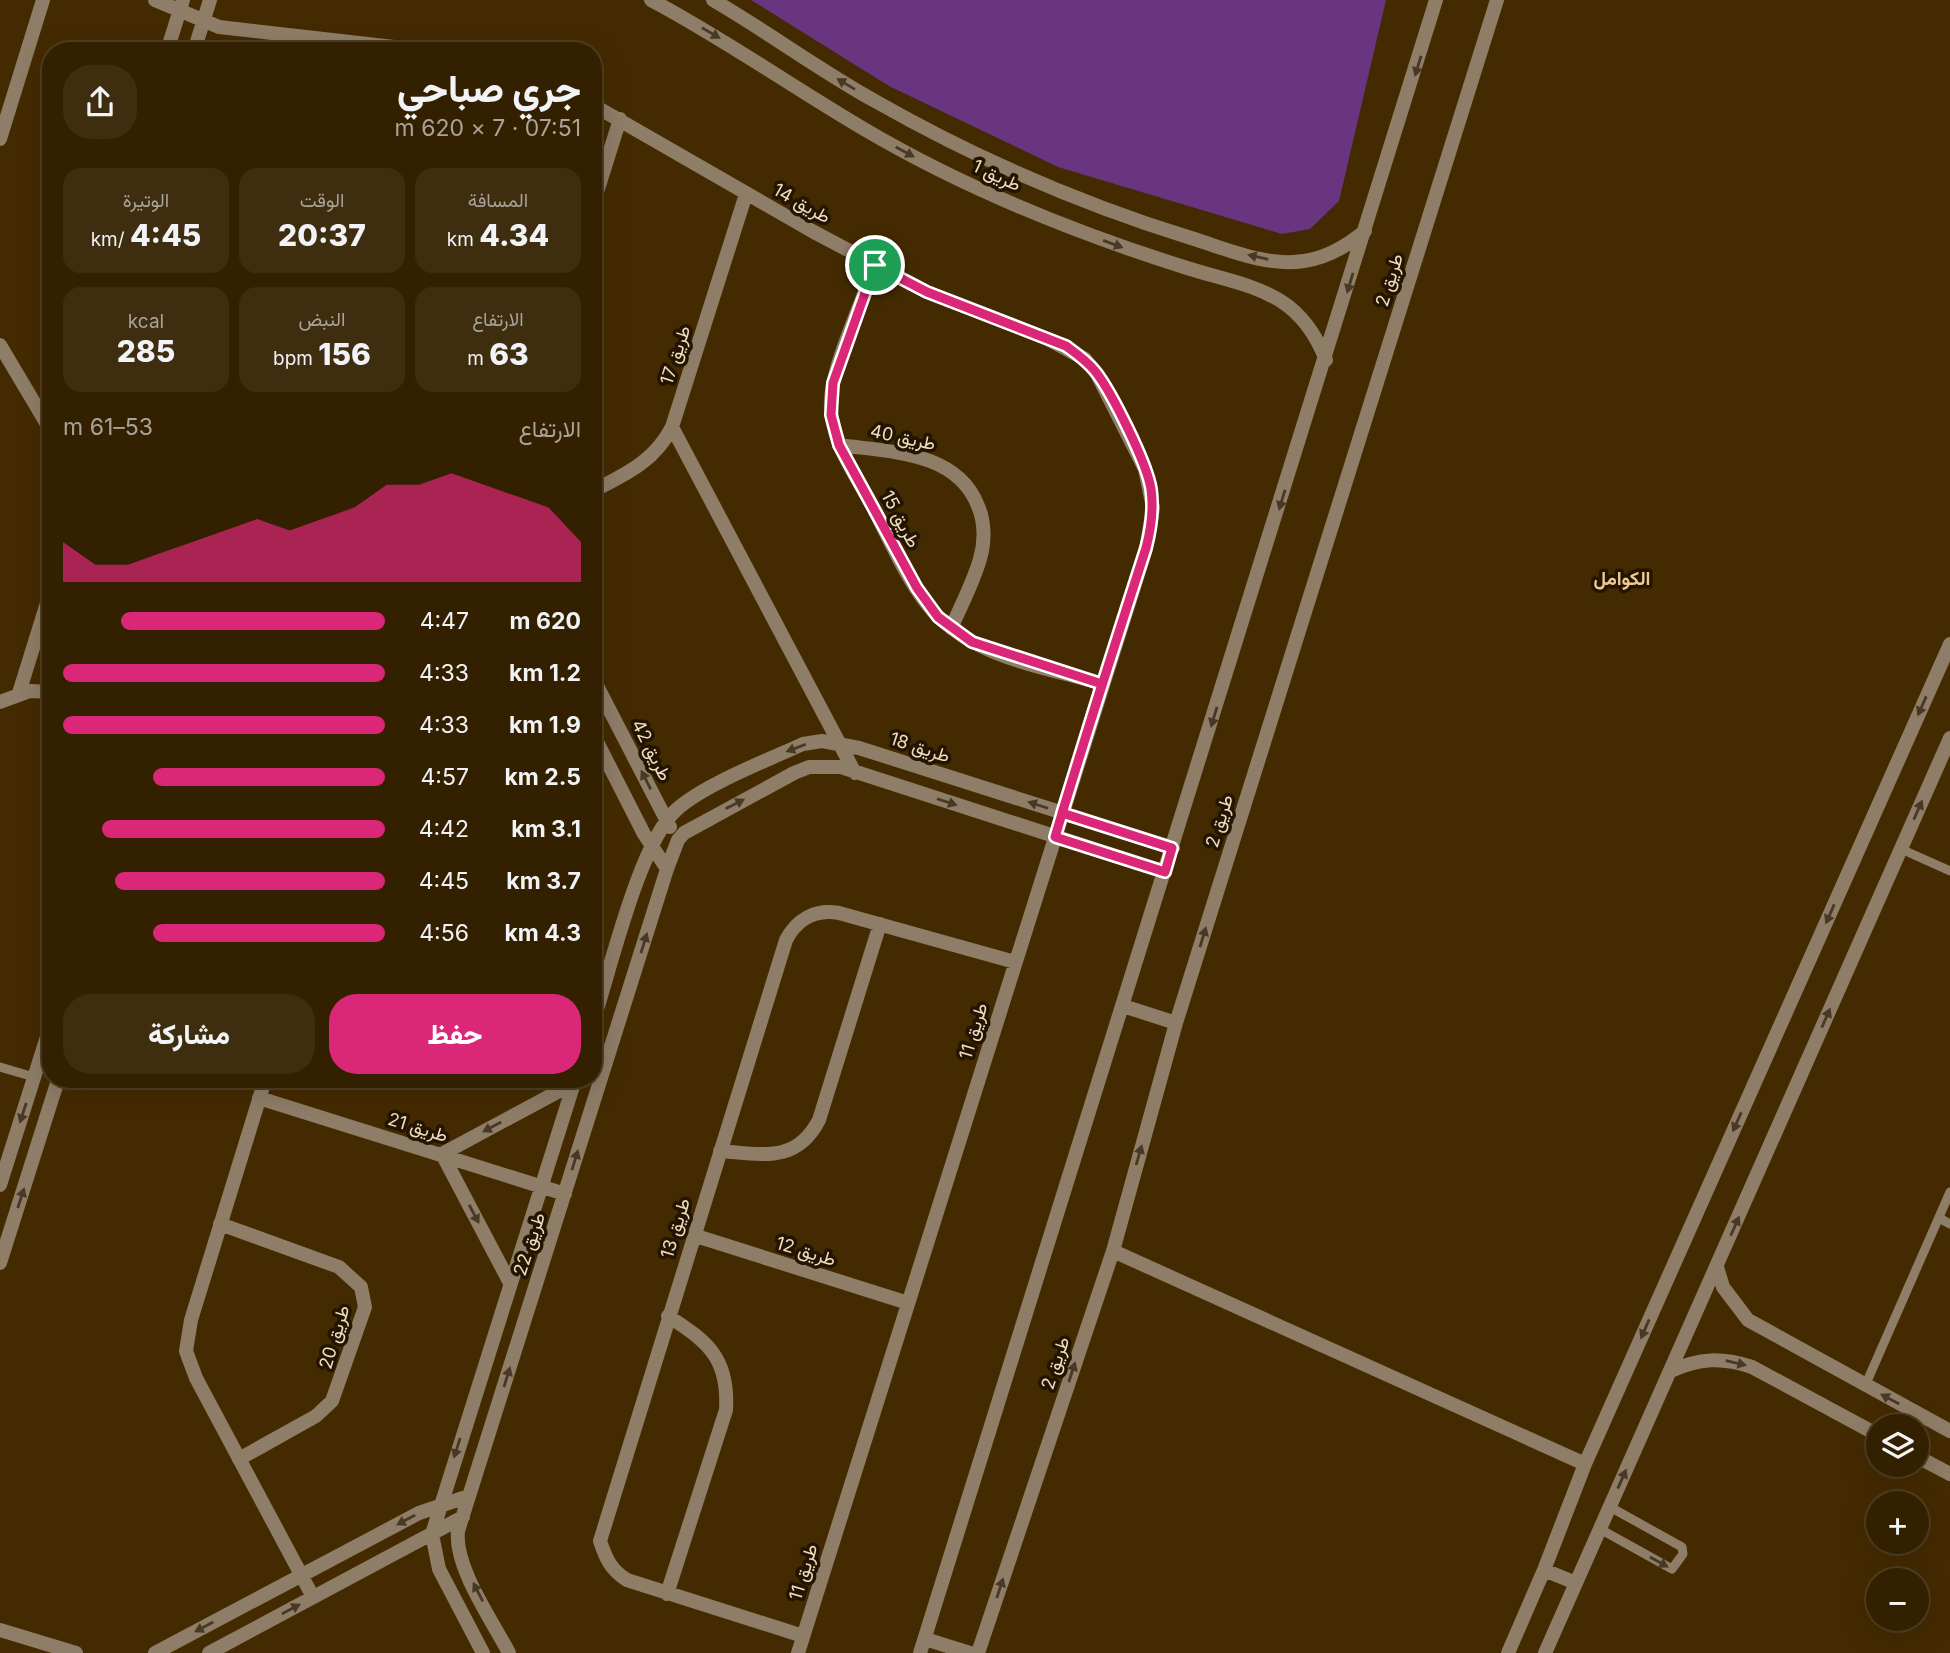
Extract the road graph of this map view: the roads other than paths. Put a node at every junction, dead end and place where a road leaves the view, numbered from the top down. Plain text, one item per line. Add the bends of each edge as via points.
1 (43, 0) edge
2 (155, 0) edge
3 (210, 0) edge
4 (652, 0) edge
5 (713, 0) edge
6 (1437, 0) edge
7 (1497, 0) edge
8 (181, 6) edge
9 (203, 22) junction
10 (170, 42) edge
11 (197, 42) edge
12 (315, 42) edge
13 (5, 104) edge
14 (602, 110) edge
15 (620, 119) junction
16 (0, 139) edge
17 (602, 176) edge
18 (746, 194) junction
19 (1366, 231) junction
20 (875, 265) junction
21 (0, 345) edge
22 (1325, 360) junction
23 (42, 416) edge
24 (1122, 422) joint
25 (672, 427) junction
26 (839, 445) junction
27 (602, 486) edge
28 (42, 619) edge
29 (951, 628) junction
30 (1950, 644) edge
31 (1102, 684) junction
32 (42, 692) edge
33 (19, 693) junction
34 (0, 702) edge
35 (602, 703) edge
36 (1950, 738) edge
37 (839, 743) junction
38 (602, 751) edge
39 (855, 773) junction
40 (1062, 813) junction
41 (667, 820) junction
42 (1055, 837) junction
43 (678, 840) junction
44 (650, 845) junction
45 (1172, 848) junction
46 (1901, 849) junction
47 (667, 869) junction
48 (1950, 870) edge
49 (1165, 872) junction
50 (880, 924) junction
51 (1015, 962) junction
52 (602, 994) edge
53 (1123, 1006) junction
54 (1176, 1023) junction
55 (42, 1052) edge
56 (0, 1068) edge
57 (602, 1076) edge
58 (34, 1077) junction
59 (55, 1088) edge
60 (262, 1088) edge
61 (561, 1088) edge
62 (572, 1088) edge
63 (598, 1088) edge
64 (259, 1098) junction
65 (720, 1151) junction
66 (442, 1154) junction
67 (0, 1185) edge
68 (541, 1185) junction
69 (1950, 1192) edge
70 (565, 1194) junction
71 (1939, 1218) junction
72 (220, 1224) junction
73 (1950, 1224) edge
74 (693, 1235) junction
75 (1113, 1251) junction
76 (0, 1263) edge
77 (1717, 1267) junction
78 (510, 1283) junction
79 (908, 1303) junction
80 (668, 1316) junction
81 (1671, 1371) junction
82 (1865, 1386) junction
83 (1866, 1429) edge
84 (1950, 1432) edge
85 (239, 1459) junction
86 (1929, 1463) edge
87 (1585, 1464) junction
88 (1950, 1474) edge
89 (469, 1496) junction
90 (439, 1505) junction
91 (1610, 1507) junction
92 (463, 1517) junction
93 (1600, 1529) junction
94 (432, 1534) junction
95 (1544, 1570) junction
96 (301, 1576) junction
97 (1576, 1583) junction
98 (667, 1594) junction
99 (313, 1598) junction
100 (0, 1630) edge
101 (803, 1636) junction
102 (922, 1646) edge
103 (76, 1653) edge
104 (155, 1653) edge
105 (209, 1653) edge
106 (483, 1653) edge
107 (509, 1653) edge
108 (798, 1653) edge
109 (970, 1653) edge
110 (978, 1653) edge
111 (1508, 1653) edge
112 (1545, 1653) edge

1 - 13 street
2 - 8 street
3 - 9 street
4 -> 22 street, طريق 1 via 866,131 980,189 1105,241 1267,291 1304,319
19 -> 5 street, طريق 1 via 1328,255 1280,262 1118,214 1010,170 906,118
6 -> 19 street, طريق 2
54 -> 7 street, طريق 2
8 - 9 street
8 - 10 street
9 - 11 street
9 - 12 street
13 - 16 street
14 - 15 street, طريق 14
15 - 17 street
15 - 18 street, طريق 14
18 - 20 street, طريق 14
18 - 25 street, طريق 17
19 -> 22 street, طريق 2
20 - 24 street, طريق 14 via 927,292 1075,352 1097,373
20 - 26 street, طريق 15 via 833,383 831,415
21 - 23 street
22 -> 45 street, طريق 2
24 - 31 street, طريق 11 via 1145,469 1153,508 1146,548
25 - 27 street, طريق 17 via 651,458
25 - 37 street
26 - 29 street, طريق 15 via 917,588
26 - 29 street, طريق 40 via 898,453 943,466 961,478 974,495 982,515 981,557
28 - 33 street
29 - 31 street, طريق 15 via 995,652
30 -> 87 street
31 - 40 street, طريق 11
32 - 33 street
33 - 34 street
41 -> 35 street, طريق 42
46 -> 36 street
37 - 39 street
40 -> 37 street, طريق 18
37 -> 41 street, طريق 18 via 803,744 693,797
38 - 44 street
39 -> 42 street
43 -> 39 street via 701,821 808,767 825,765
40 - 42 street, طريق 11
40 - 45 street, طريق 18
41 - 43 street, طريق 42
41 - 44 street
42 - 49 street
42 - 51 street, طريق 11
43 - 47 street, طريق 22
44 - 47 street
44 - 52 street
45 - 49 street, طريق 2
46 - 48 lane
77 -> 46 street
57 -> 47 street, طريق 22
49 - 53 street, طريق 2
50 - 51 street, طريق 13
50 - 65 street via 811,1134 786,1152
50 - 65 street, طريق 13 via 832,912 809,916 791,930
51 - 79 street, طريق 11
53 - 54 street
53 - 102 street, طريق 2
75 -> 54 street, طريق 2
55 - 58 street
56 - 58 lane
58 -> 67 street
76 -> 59 street
60 - 64 street
61 -> 66 street
62 - 68 street, طريق 22
70 -> 63 street, طريق 22
64 - 66 street, طريق 21
64 - 72 street
65 - 74 street, طريق 13
66 - 68 street, طريق 21
66 -> 78 street
68 - 70 street, طريق 21
68 - 78 street, طريق 22
69 - 71 lane
89 -> 70 street, طريق 22
71 - 73 lane
71 - 82 lane
72 - 85 street via 186,1336 186,1350
72 - 85 street, طريق 20 via 339,1267 360,1287 365,1307 332,1401 316,1416
74 - 79 street, طريق 12
74 - 80 street, طريق 13
75 - 87 street
110 -> 75 street, طريق 2
77 - 81 street
77 - 82 street via 1723,1287 1748,1320
78 -> 90 street, طريق 22
79 - 101 street, طريق 11
80 - 98 street via 715,1353 727,1390 726,1410
80 - 98 street, طريق 13 via 600,1541 615,1572 634,1584
81 -> 83 street via 1691,1362 1735,1361
91 -> 81 street
84 -> 82 street
85 - 96 street
86 - 88 street
87 - 95 street
89 - 90 street
89 - 92 street, طريق 22
90 - 94 street, طريق 22
90 -> 96 street
91 - 93 street
93 -> 91 lane via 1672,1569 1684,1551
92 - 94 street
107 -> 92 street, طريق 22 via 459,1553
93 - 97 street
94 - 99 street
94 - 106 street, طريق 22 via 439,1569
95 - 97 street
95 - 111 street
96 - 99 street
96 -> 104 street
97 - 112 street
98 - 101 street, طريق 13
105 -> 99 street
100 - 103 street
101 - 108 street, طريق 11
102 - 109 street

